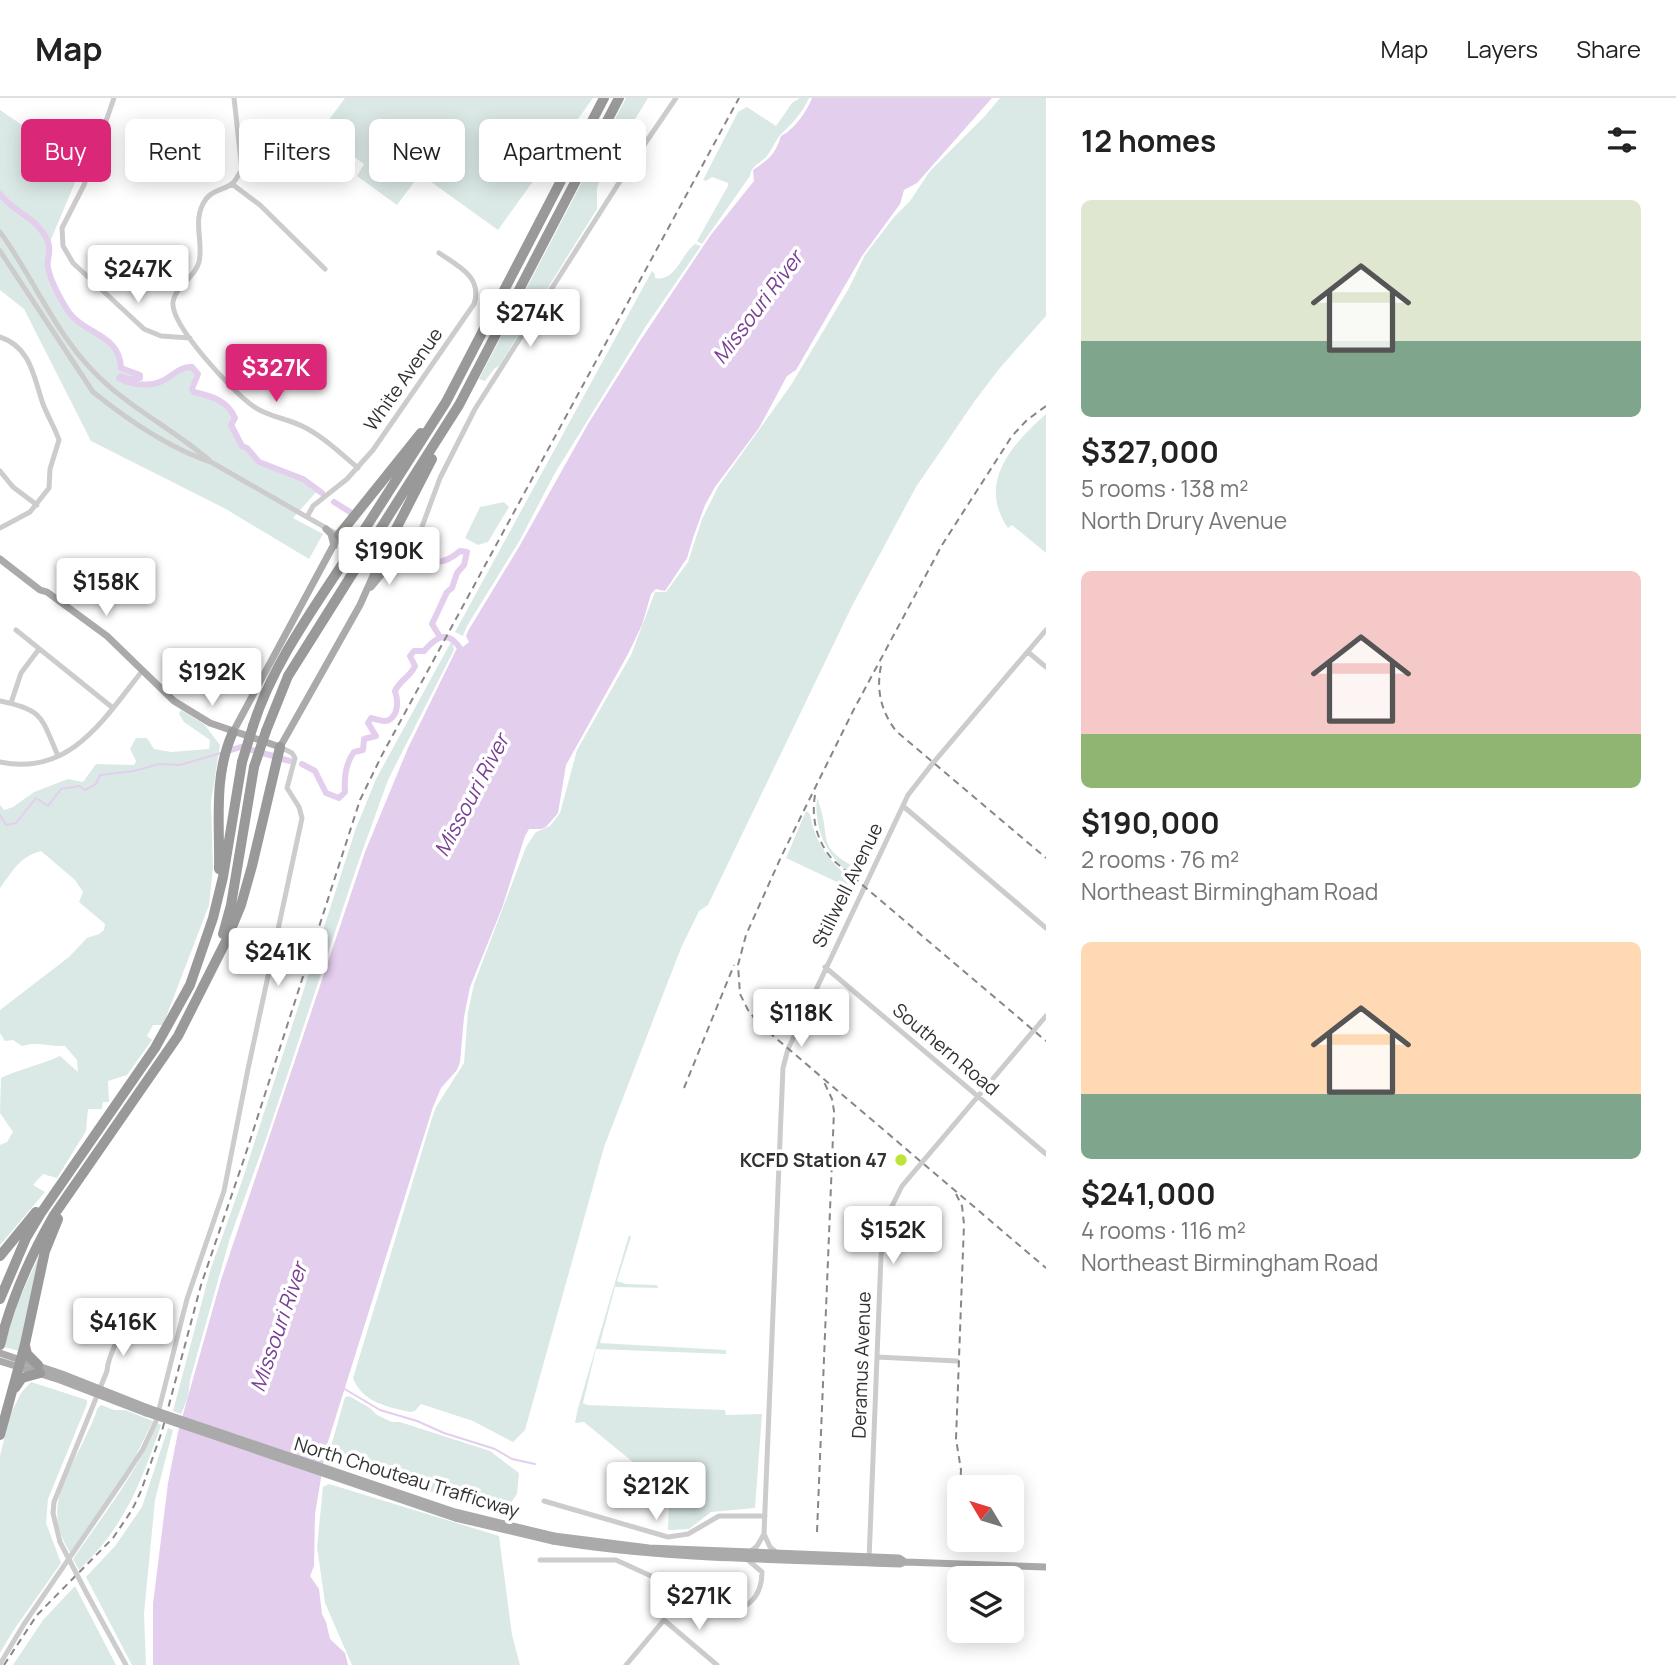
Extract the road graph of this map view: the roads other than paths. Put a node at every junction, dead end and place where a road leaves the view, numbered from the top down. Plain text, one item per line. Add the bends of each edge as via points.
1 (114, 98) edge
2 (234, 98) edge
3 (604, 98) edge
4 (619, 98) edge
5 (676, 98) edge
6 (232, 184) junction
7 (0, 232) edge
8 (0, 251) edge
9 (439, 253) dead end
10 (325, 269) dead end
11 (3, 338) edge
12 (190, 338) junction
13 (461, 375) junction
14 (450, 421) junction
15 (211, 462) junction
16 (358, 468) junction
17 (0, 471) edge
18 (37, 505) junction
19 (307, 517) junction
20 (0, 528) edge
21 (326, 528) junction
22 (342, 537) junction
23 (334, 546) junction
24 (387, 548) junction
25 (0, 556) edge
26 (381, 558) junction
27 (397, 562) junction
28 (365, 597) junction
29 (16, 630) dead end
30 (1046, 630) edge
31 (39, 649) junction
32 (1028, 652) junction
33 (1046, 667) edge
34 (143, 670) junction
35 (0, 701) edge
36 (10, 703) junction
37 (113, 708) junction
38 (233, 732) junction
39 (276, 745) junction
40 (58, 756) junction
41 (0, 762) edge
42 (902, 806) junction
43 (213, 918) junction
44 (1046, 928) edge
45 (213, 965) junction
46 (825, 967) junction
47 (1046, 1016) edge
48 (978, 1096) junction
49 (1046, 1154) edge
50 (59, 1184) junction
51 (72, 1190) junction
52 (0, 1255) edge
53 (0, 1299) edge
54 (123, 1326) dead end
55 (0, 1344) edge
56 (25, 1344) junction
57 (0, 1353) edge
58 (877, 1357) junction
59 (0, 1361) edge
60 (957, 1362) dead end
61 (19, 1363) junction
62 (39, 1369) junction
63 (99, 1392) junction
64 (10, 1398) junction
65 (0, 1435) edge
66 (544, 1501) dead end
67 (765, 1516) junction
68 (764, 1534) junction
69 (748, 1555) junction
70 (776, 1556) junction
71 (540, 1560) dead end
72 (869, 1560) junction
73 (1046, 1567) edge
74 (762, 1572) junction
75 (0, 1664) edge
76 (126, 1665) edge
77 (626, 1665) edge
78 (718, 1665) edge

1 - 12 street via 84,185 61,233 63,246 85,274 150,332
2 - 6 street via 242,170
3 - 13 highway
4 - 14 highway
5 - 27 street via 475,410 440,478 414,551
6 - 10 street
6 - 12 street via 214,191 202,206 197,227 199,263 173,299 174,311
7 - 15 street via 92,371
8 - 15 street via 93,392 134,422
9 - 16 street, White Avenue via 470,276 477,292 474,304
11 - 18 street via 27,357 60,440 49,488
12 - 16 street via 248,403 311,431
13 - 22 highway
13 - 43 highway, bridge via 270,684 242,762
14 - 24 highway
14 - 45 highway, bridge via 288,676 254,767 231,905
15 - 19 street
16 - 19 street, White Avenue via 313,506
17 - 18 street
18 - 20 street
19 - 21 street
21 - 22 street
21 - 23 main road
22 - 23 main road
22 - 26 street
23 - 38 main road
24 - 26 highway
24 - 27 highway
25 - 34 main road
26 - 27 street
26 - 28 main road
27 - 28 main road
28 - 39 main road
29 - 31 street
30 - 32 street, Stillwell Avenue
31 - 36 street via 21,673
31 - 37 street
32 - 33 street
32 - 42 street, Stillwell Avenue via 933,762
34 - 37 street
34 - 38 main road via 174,701
35 - 36 street
36 - 40 street via 29,708 40,717
37 - 40 street via 86,740
38 - 39 main road
38 - 43 highway via 219,789 219,873
39 - 45 highway via 277,758 246,890
39 - 75 street via 295,758 287,788 302,818 224,1191 187,1299 156,1421 143,1449
40 - 41 street via 33,764
42 - 44 street
42 - 46 street, Stillwell Avenue
43 - 50 highway via 190,985 169,1025
45 - 51 highway via 178,1036
46 - 48 street, Southern Road
46 - 67 street, Stillwell Avenue via 792,1035 783,1068
47 - 48 street, Deramus Avenue
48 - 49 street, Southern Road
48 - 58 street, Deramus Avenue via 904,1183 891,1206 881,1246
50 - 52 highway
50 - 53 highway via 26,1238
51 - 55 highway via 25,1269
51 - 56 highway via 45,1251
54 - 63 street
56 - 61 highway
56 - 62 highway
57 - 61 main road, North Chouteau Trafficway
58 - 60 street
58 - 72 street, Deramus Avenue
59 - 61 main road, North Chouteau Trafficway
61 - 62 main road, North Chouteau Trafficway
61 - 64 highway
62 - 63 main road, North Chouteau Trafficway
62 - 64 highway via 22,1378
63 - 69 main road, North Chouteau Trafficway, bridge via 434,1506 553,1539
63 - 76 street, bridge via 53,1513 60,1542
64 - 65 highway
66 - 67 street, North Chouteau Trafficway via 668,1537 688,1534 719,1516
67 - 68 street, Stillwell Avenue
68 - 69 street
68 - 70 street
69 - 70 main road, North Chouteau Trafficway
69 - 74 street
70 - 72 main road, North Chouteau Trafficway
70 - 74 street
71 - 74 street via 616,1560 732,1610 743,1608 758,1595
72 - 73 main road, North Chouteau Trafficway
77 - 78 street via 664,1620

